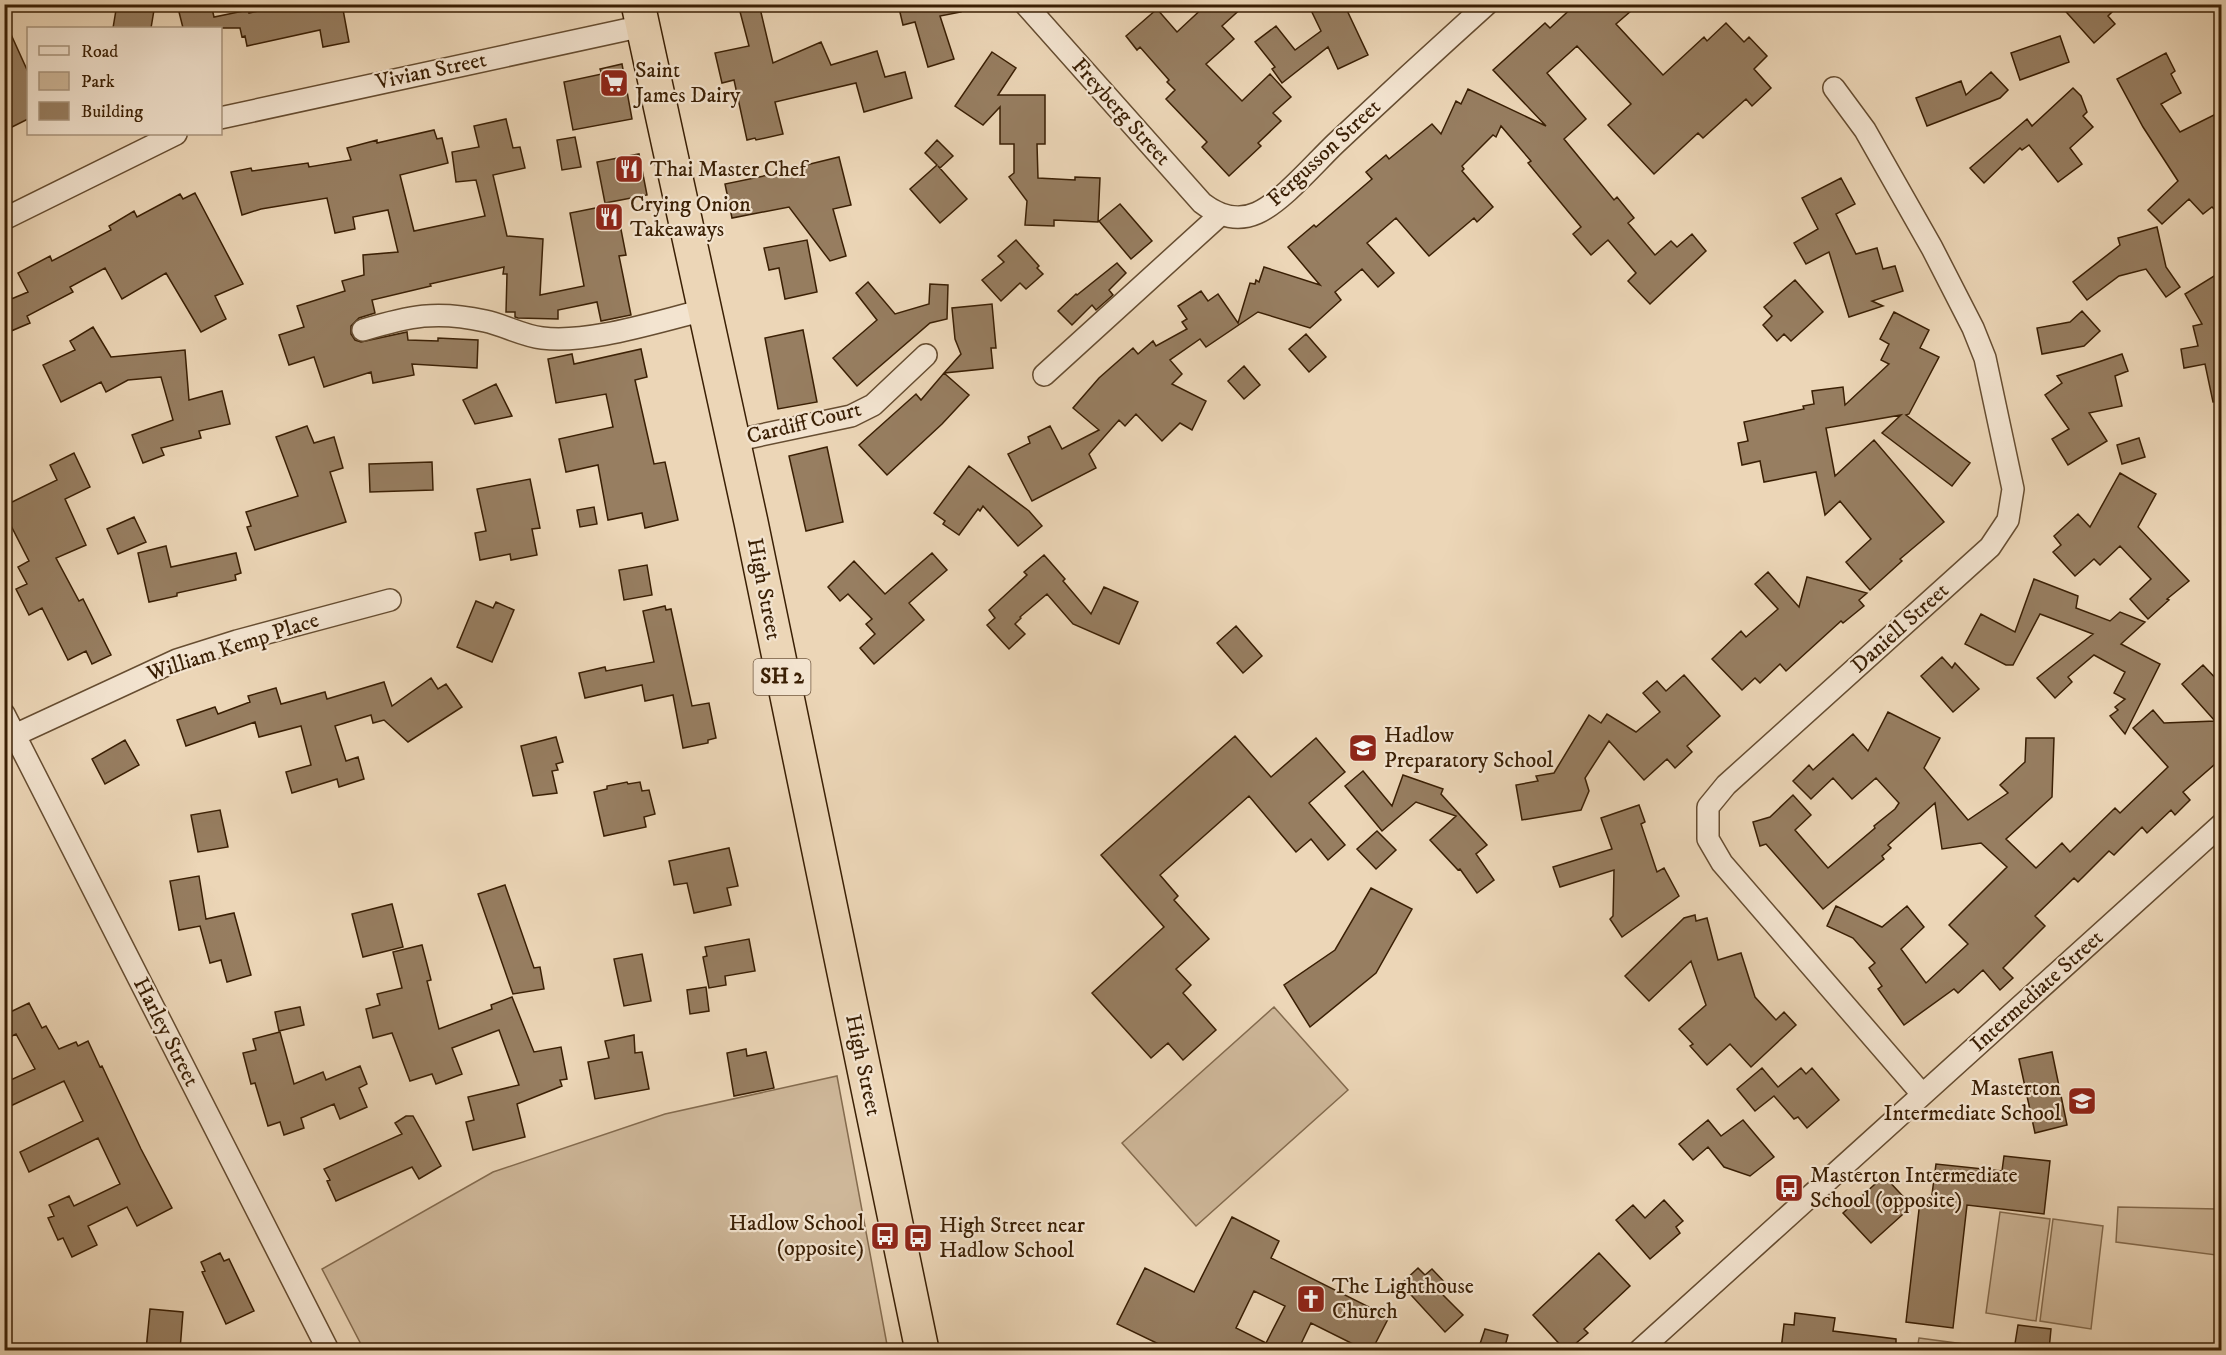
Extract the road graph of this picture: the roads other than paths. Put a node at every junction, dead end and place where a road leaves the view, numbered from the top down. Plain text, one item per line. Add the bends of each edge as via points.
1 (1025, 4) edge
2 (1488, 4) edge
3 (641, 15) edge
4 (1834, 88) dead end
5 (222, 118) edge
6 (174, 135) edge
7 (1220, 215) junction
8 (4, 219) edge
9 (705, 310) junction
10 (363, 330) dead end
11 (926, 355) dead end
12 (1044, 375) dead end
13 (733, 441) junction
14 (390, 600) dead end
15 (4, 714) edge
16 (15, 735) junction
17 (2222, 824) edge
18 (1922, 1094) junction
19 (328, 1350) edge
20 (922, 1350) edge
21 (1640, 1350) edge

1 - 7 street, Freyberg Street via 1202,203
2 - 7 street, Fergusson Street via 1266,208 1240,217
3 - 5 street, Vivian Street
3 - 9 highway, High Street / SH 2
4 - 18 street, Daniell Street via 1870,139 1973,328 1985,358 2013,489 2008,520 1990,547 1726,785 1708,807 1708,838 1722,863
6 - 8 street
7 - 12 street
9 - 10 street via 569,339 541,338 486,321 448,315 419,315
9 - 13 highway, High Street / SH 2
11 - 13 street, Cardiff Court via 873,405 851,416
13 - 20 highway, High Street / SH 2
14 - 16 street, William Kemp Place via 177,660
15 - 16 street, Harley Street
16 - 19 street, Harley Street
17 - 18 street, Intermediate Street
18 - 21 street, Intermediate Street

